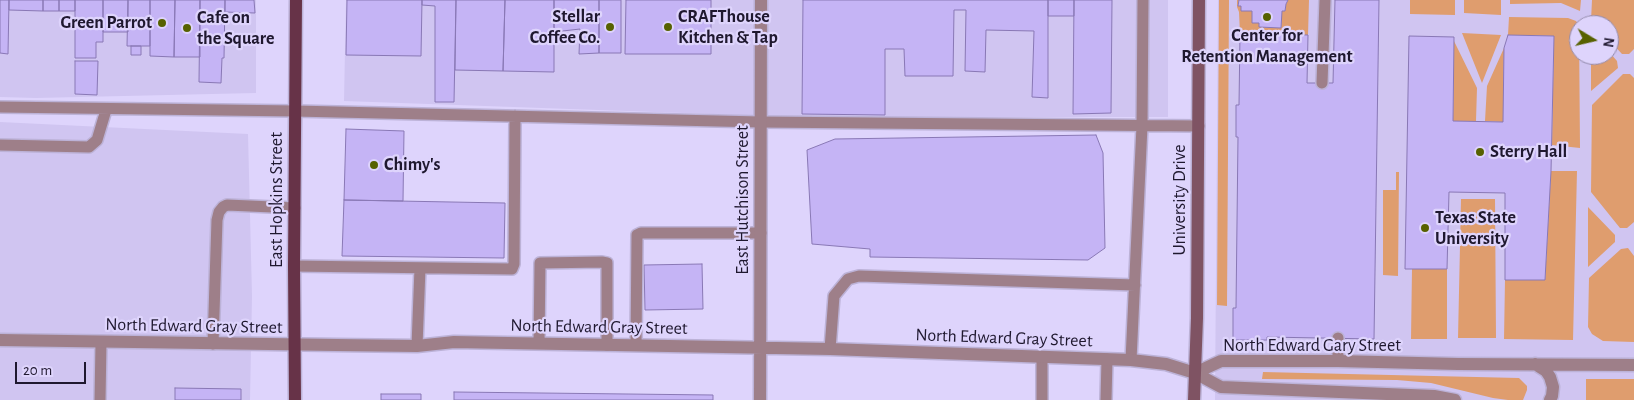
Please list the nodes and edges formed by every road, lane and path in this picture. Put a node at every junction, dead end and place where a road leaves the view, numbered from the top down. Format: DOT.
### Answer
graph roads {
  1 [pos="296,0"];
  2 [pos="761,0"];
  3 [pos="1143,0"];
  4 [pos="1199,0"];
  5 [pos="1325,0"];
  6 [pos="1322,83"];
  7 [pos="0,107"];
  8 [pos="106,110"];
  9 [pos="295,110"];
  10 [pos="515,116"];
  11 [pos="760,122"];
  12 [pos="1142,126"];
  13 [pos="1198,126"];
  14 [pos="0,146"];
  15 [pos="294,208"];
  16 [pos="761,233"];
  17 [pos="294,266"];
  18 [pos="420,268"];
  19 [pos="1135,285"];
  20 [pos="1338,338"];
  21 [pos="0,340"];
  22 [pos="100,343"];
  23 [pos="539,343"];
  24 [pos="213,344"];
  25 [pos="295,345"];
  26 [pos="607,345"];
  27 [pos="636,345"];
  28 [pos="417,346"];
  29 [pos="760,348"];
  30 [pos="830,350"];
  31 [pos="1042,358"];
  32 [pos="1107,360"];
  33 [pos="1131,360"];
  34 [pos="1338,361"];
  35 [pos="1535,364"];
  36 [pos="1634,365"];
  37 [pos="1195,373"];
  38 [pos="100,400"];
  39 [pos="295,400"];
  40 [pos="760,400"];
  41 [pos="1042,400"];
  42 [pos="1106,400"];
  43 [pos="1194,400"];
  44 [pos="1455,400"];
  45 [pos="1550,400"];
  1 -- 9 [label="main road, East Hopkins Street"];
  2 -- 11 [label="street, East Hutchison Street"];
  3 -- 12 [label="lane"];
  4 -- 13 [label="main road, University Drive"];
  5 -- 6 [label="lane"];
  7 -- 8 [label="lane"];
  8 -- 9 [label="lane"];
  8 -- 14 [label="lane"];
  9 -- 10 [label="lane"];
  9 -- 15 [label="main road, East Hopkins Street"];
  10 -- 11 [label="lane"];
  10 -- 18 [label="lane"];
  11 -- 12 [label="lane"];
  11 -- 16 [label="street, East Hutchison Street"];
  12 -- 13 [label="lane"];
  12 -- 19 [label="lane"];
  13 -- 37 [label="main road, University Drive"];
  15 -- 17 [label="main road, East Hopkins Street"];
  15 -- 24 [label="lane"];
  16 -- 27 [label="lane"];
  16 -- 29 [label="street, East Hutchison Street"];
  17 -- 18 [label="lane"];
  17 -- 25 [label="main road, East Hopkins Street"];
  18 -- 28 [label="lane"];
  19 -- 30 [label="lane"];
  19 -- 33 [label="lane"];
  20 -- 34 [label="lane"];
  21 -- 22 [label="street, North Edward Gray Street"];
  22 -- 24 [label="street, North Edward Gray Street"];
  22 -- 38 [label="lane"];
  23 -- 26 [label="street, North Edward Gray Street"];
  23 -- 26 [label="lane"];
  23 -- 28 [label="street, North Edward Gray Street"];
  24 -- 25 [label="street, North Edward Gray Street"];
  25 -- 28 [label="street, North Edward Gray Street"];
  25 -- 39 [label="main road, East Hopkins Street"];
  26 -- 27 [label="street, North Edward Gray Street"];
  27 -- 29 [label="street, North Edward Gray Street"];
  29 -- 30 [label="street, North Edward Gray Street"];
  29 -- 40 [label="street, East Hutchison Street"];
  30 -- 31 [label="street, North Edward Gray Street"];
  31 -- 32 [label="street, North Edward Gray Street"];
  31 -- 41 [label="lane"];
  32 -- 33 [label="street, North Edward Gray Street"];
  32 -- 42 [label="lane"];
  33 -- 37 [label="street, North Edward Gray Street"];
  34 -- 35 [label="street, North Edward Gary Street"];
  34 -- 37 [label="street, North Edward Gary Street"];
  35 -- 36 [label="street, North Edward Gary Street"];
  35 -- 45 [label="street"];
  37 -- 43 [label="main road, University Drive"];
  37 -- 44 [label="street"];
}
